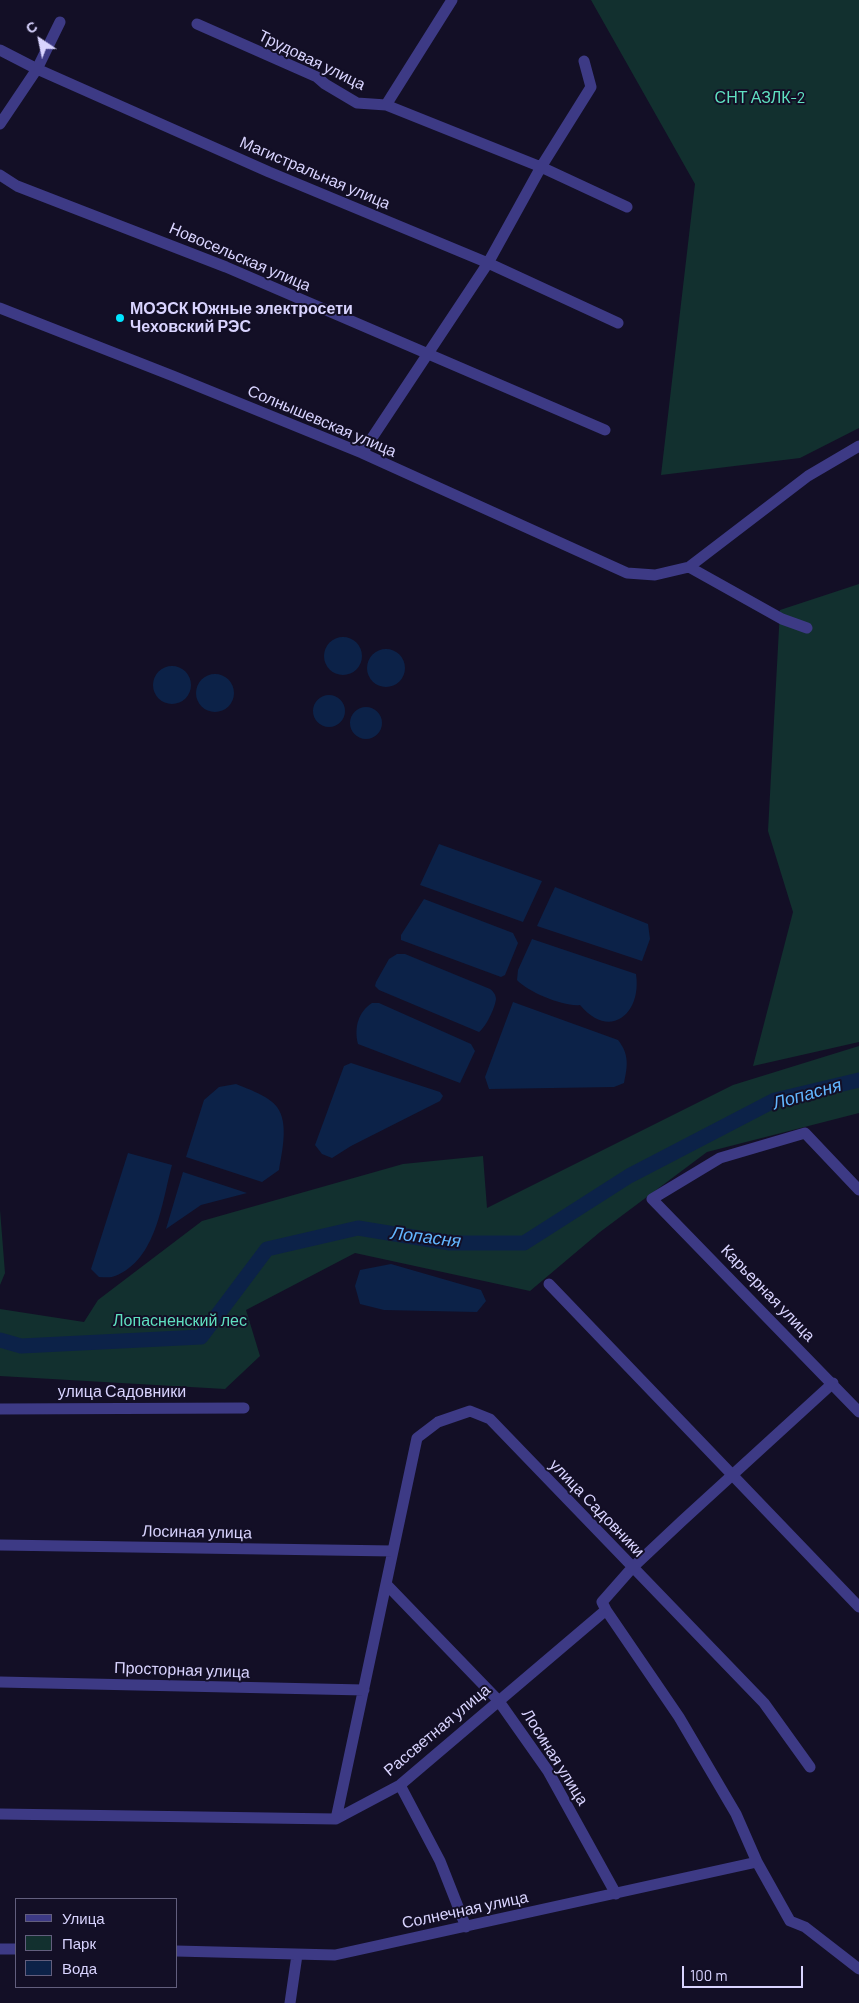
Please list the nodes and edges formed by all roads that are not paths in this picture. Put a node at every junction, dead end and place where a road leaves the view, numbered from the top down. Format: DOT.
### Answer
graph roads {
  1 [pos="452,0"];
  2 [pos="60,22"];
  3 [pos="197,24"];
  4 [pos="0,50"];
  5 [pos="584,61"];
  6 [pos="36,69"];
  7 [pos="386,106"];
  8 [pos="0,124"];
  9 [pos="541,167"];
  10 [pos="0,175"];
  11 [pos="627,207"];
  12 [pos="488,263"];
  13 [pos="0,308"];
  14 [pos="618,323"];
  15 [pos="426,354"];
  16 [pos="605,430"];
  17 [pos="859,446"];
  18 [pos="362,454"];
  19 [pos="689,567"];
  20 [pos="807,628"];
  21 [pos="859,1190"];
  22 [pos="549,1284"];
  23 [pos="834,1383"];
  24 [pos="244,1408"];
  25 [pos="0,1409"];
  26 [pos="859,1412"];
  27 [pos="734,1475"];
  28 [pos="0,1545"];
  29 [pos="393,1551"];
  30 [pos="632,1568"];
  31 [pos="387,1585"];
  32 [pos="859,1607"];
  33 [pos="606,1610"];
  34 [pos="0,1682"];
  35 [pos="364,1690"];
  36 [pos="498,1700"];
  37 [pos="810,1767"];
  38 [pos="400,1785"];
  39 [pos="0,1814"];
  40 [pos="336,1819"];
  41 [pos="757,1862"];
  42 [pos="616,1894"];
  43 [pos="466,1927"];
  44 [pos="0,1949"];
  45 [pos="15,1949"];
  46 [pos="178,1951"];
  47 [pos="297,1955"];
  48 [pos="859,1969"];
  49 [pos="290,2003"];
  1 -- 7 [label="street"];
  2 -- 6 [label="street"];
  3 -- 7 [label="street, Трудовая улица"];
  4 -- 6 [label="street, Магистральная улица"];
  5 -- 9 [label="street"];
  6 -- 8 [label="street"];
  6 -- 12 [label="street, Магистральная улица"];
  7 -- 9 [label="street, Трудовая улица"];
  9 -- 11 [label="street, Трудовая улица"];
  9 -- 12 [label="street"];
  10 -- 15 [label="street, Новосельская улица"];
  12 -- 14 [label="street, Магистральная улица"];
  12 -- 15 [label="street"];
  13 -- 18 [label="street, Солнышевская улица"];
  15 -- 16 [label="street, Новосельская улица"];
  15 -- 18 [label="street"];
  17 -- 19 [label="street"];
  18 -- 19 [label="street, Солнышевская улица"];
  19 -- 20 [label="street"];
  21 -- 23 [label="street, Карьерная улица"];
  22 -- 27 [label="street"];
  23 -- 26 [label="street, Карьерная улица"];
  23 -- 27 [label="street"];
  24 -- 25 [label="street, улица Садовники"];
  27 -- 30 [label="street"];
  27 -- 32 [label="street"];
  28 -- 29 [label="street, Лосиная улица"];
  29 -- 30 [label="street, улица Садовники"];
  29 -- 31 [label="street, улица Садовники"];
  30 -- 33 [label="street"];
  30 -- 37 [label="street, улица Садовники"];
  31 -- 35 [label="street, улица Садовники"];
  31 -- 36 [label="street, Лосиная улица"];
  33 -- 36 [label="street, Рассветная улица"];
  33 -- 41 [label="street"];
  34 -- 35 [label="street, Просторная улица"];
  35 -- 40 [label="street, улица Садовники"];
  36 -- 38 [label="street, Рассветная улица"];
  36 -- 42 [label="street, Лосиная улица"];
  38 -- 40 [label="street, Рассветная улица"];
  38 -- 43 [label="street"];
  39 -- 40 [label="street, Рассветная улица"];
  41 -- 42 [label="street, Солнечная улица"];
  41 -- 48 [label="street"];
  42 -- 43 [label="street, Солнечная улица"];
  43 -- 47 [label="street, Солнечная улица"];
  44 -- 45 [label="street"];
  46 -- 47 [label="street, Солнечная улица"];
  47 -- 49 [label="street"];
}
